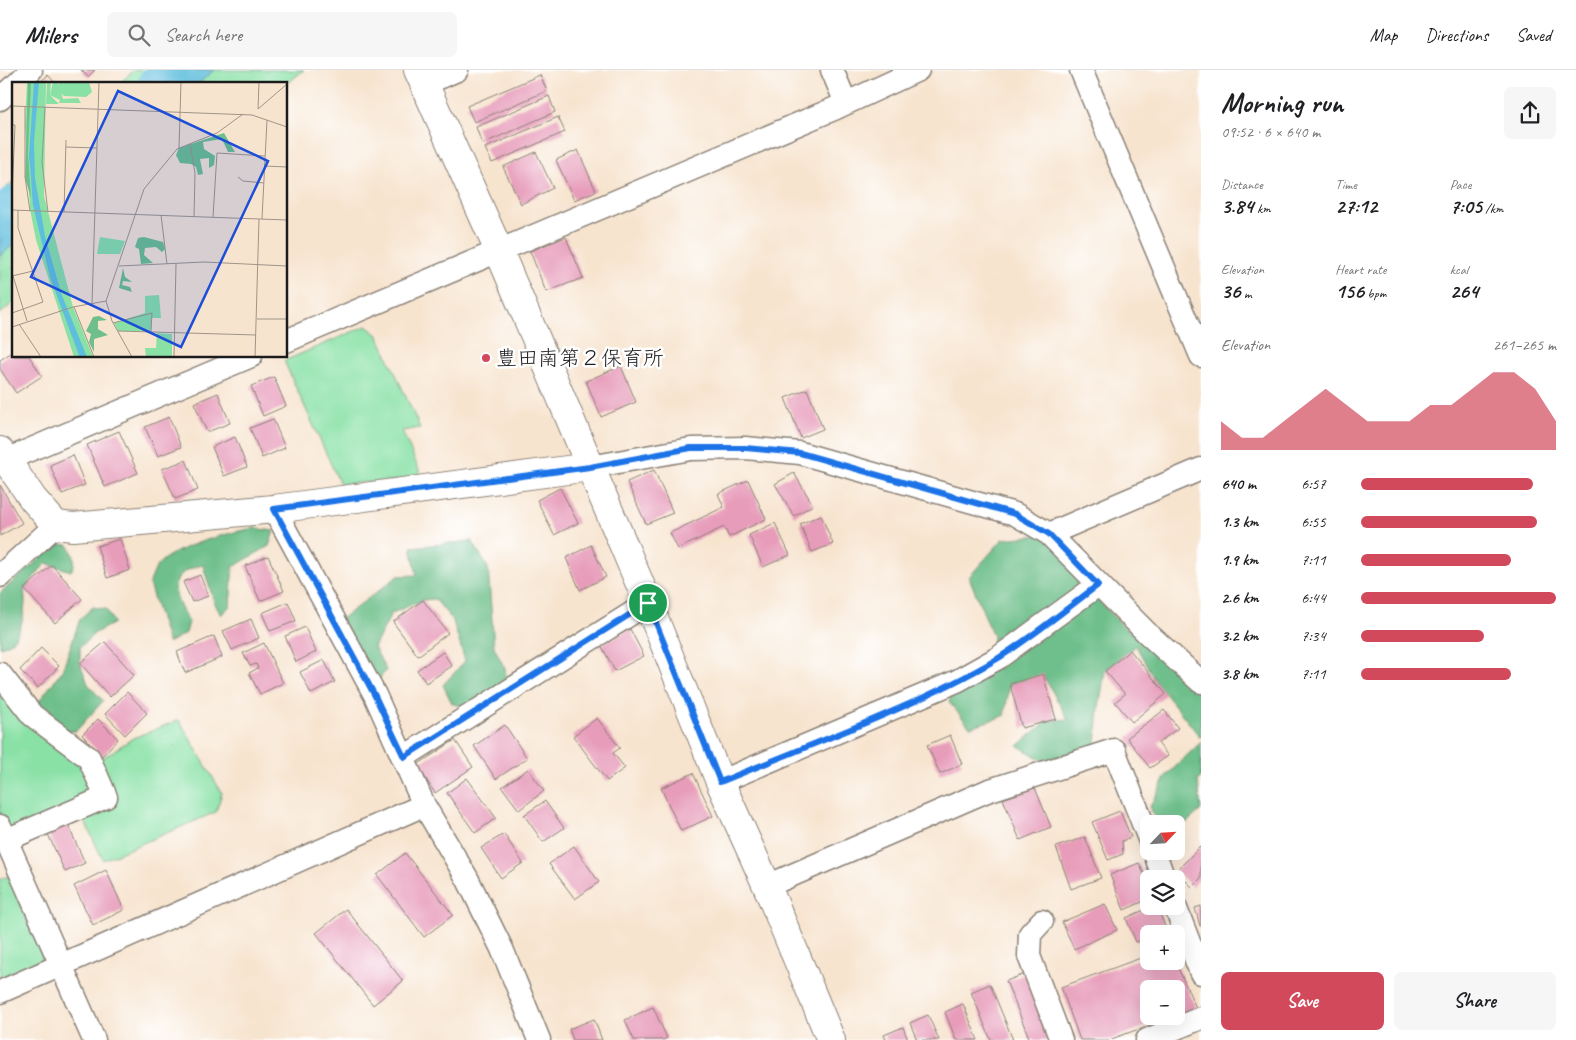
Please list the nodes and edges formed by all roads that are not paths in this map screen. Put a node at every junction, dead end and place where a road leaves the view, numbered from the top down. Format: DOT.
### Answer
graph roads {
  1 [pos="31,70"];
  2 [pos="457,70"];
  3 [pos="832,70"];
  4 [pos="918,70"];
  5 [pos="1080,70"];
  6 [pos="422,77"];
  7 [pos="19,82"];
  8 [pos="12,88"];
  9 [pos="0,99"];
  10 [pos="846,103"];
  11 [pos="499,251"];
  12 [pos="288,340"];
  13 [pos="1201,356"];
  14 [pos="246,358"];
  15 [pos="3,456"];
  16 [pos="590,467"];
  17 [pos="1201,469"];
  18 [pos="274,509"];
  19 [pos="56,525"];
  20 [pos="1049,534"];
  21 [pos="0,576"];
  22 [pos="1098,585"];
  23 [pos="648,603"];
  24 [pos="0,674"];
  25 [pos="1201,682"];
  26 [pos="404,757"];
  27 [pos="720,782"];
  28 [pos="424,806"];
  29 [pos="1140,816"];
  30 [pos="3,833"];
  31 [pos="767,886"];
  32 [pos="1178,915"];
  33 [pos="1042,921"];
  34 [pos="62,966"];
  35 [pos="1201,973"];
  36 [pos="0,992"];
  37 [pos="1201,1018"];
  38 [pos="1158,1038"];
  39 [pos="94,1040"];
  40 [pos="539,1040"];
  41 [pos="831,1040"];
  42 [pos="1060,1040"];
  1 -- 7 [label="street"];
  2 -- 6 [label="street"];
  3 -- 10 [label="street"];
  4 -- 10 [label="street"];
  5 -- 13 [label="street"];
  6 -- 11 [label="street"];
  8 -- 9 [label="street"];
  10 -- 11 [label="street"];
  11 -- 12 [label="street"];
  11 -- 16 [label="street"];
  14 -- 15 [label="street"];
  15 -- 19 [label="street"];
  16 -- 18 [label="street"];
  16 -- 20 [label="street"];
  16 -- 23 [label="street"];
  17 -- 20 [label="street"];
  18 -- 19 [label="street"];
  18 -- 26 [label="street"];
  19 -- 21 [label="street"];
  20 -- 22 [label="street"];
  22 -- 25 [label="street"];
  22 -- 27 [label="street"];
  23 -- 26 [label="street"];
  23 -- 27 [label="street"];
  24 -- 30 [label="street"];
  26 -- 28 [label="street"];
  27 -- 31 [label="street"];
  28 -- 34 [label="street"];
  28 -- 40 [label="street"];
  29 -- 31 [label="street"];
  30 -- 34 [label="street"];
  31 -- 41 [label="street"];
  32 -- 35 [label="street"];
  33 -- 42 [label="street"];
  34 -- 36 [label="street"];
  34 -- 39 [label="street"];
  37 -- 38 [label="street"];
}
